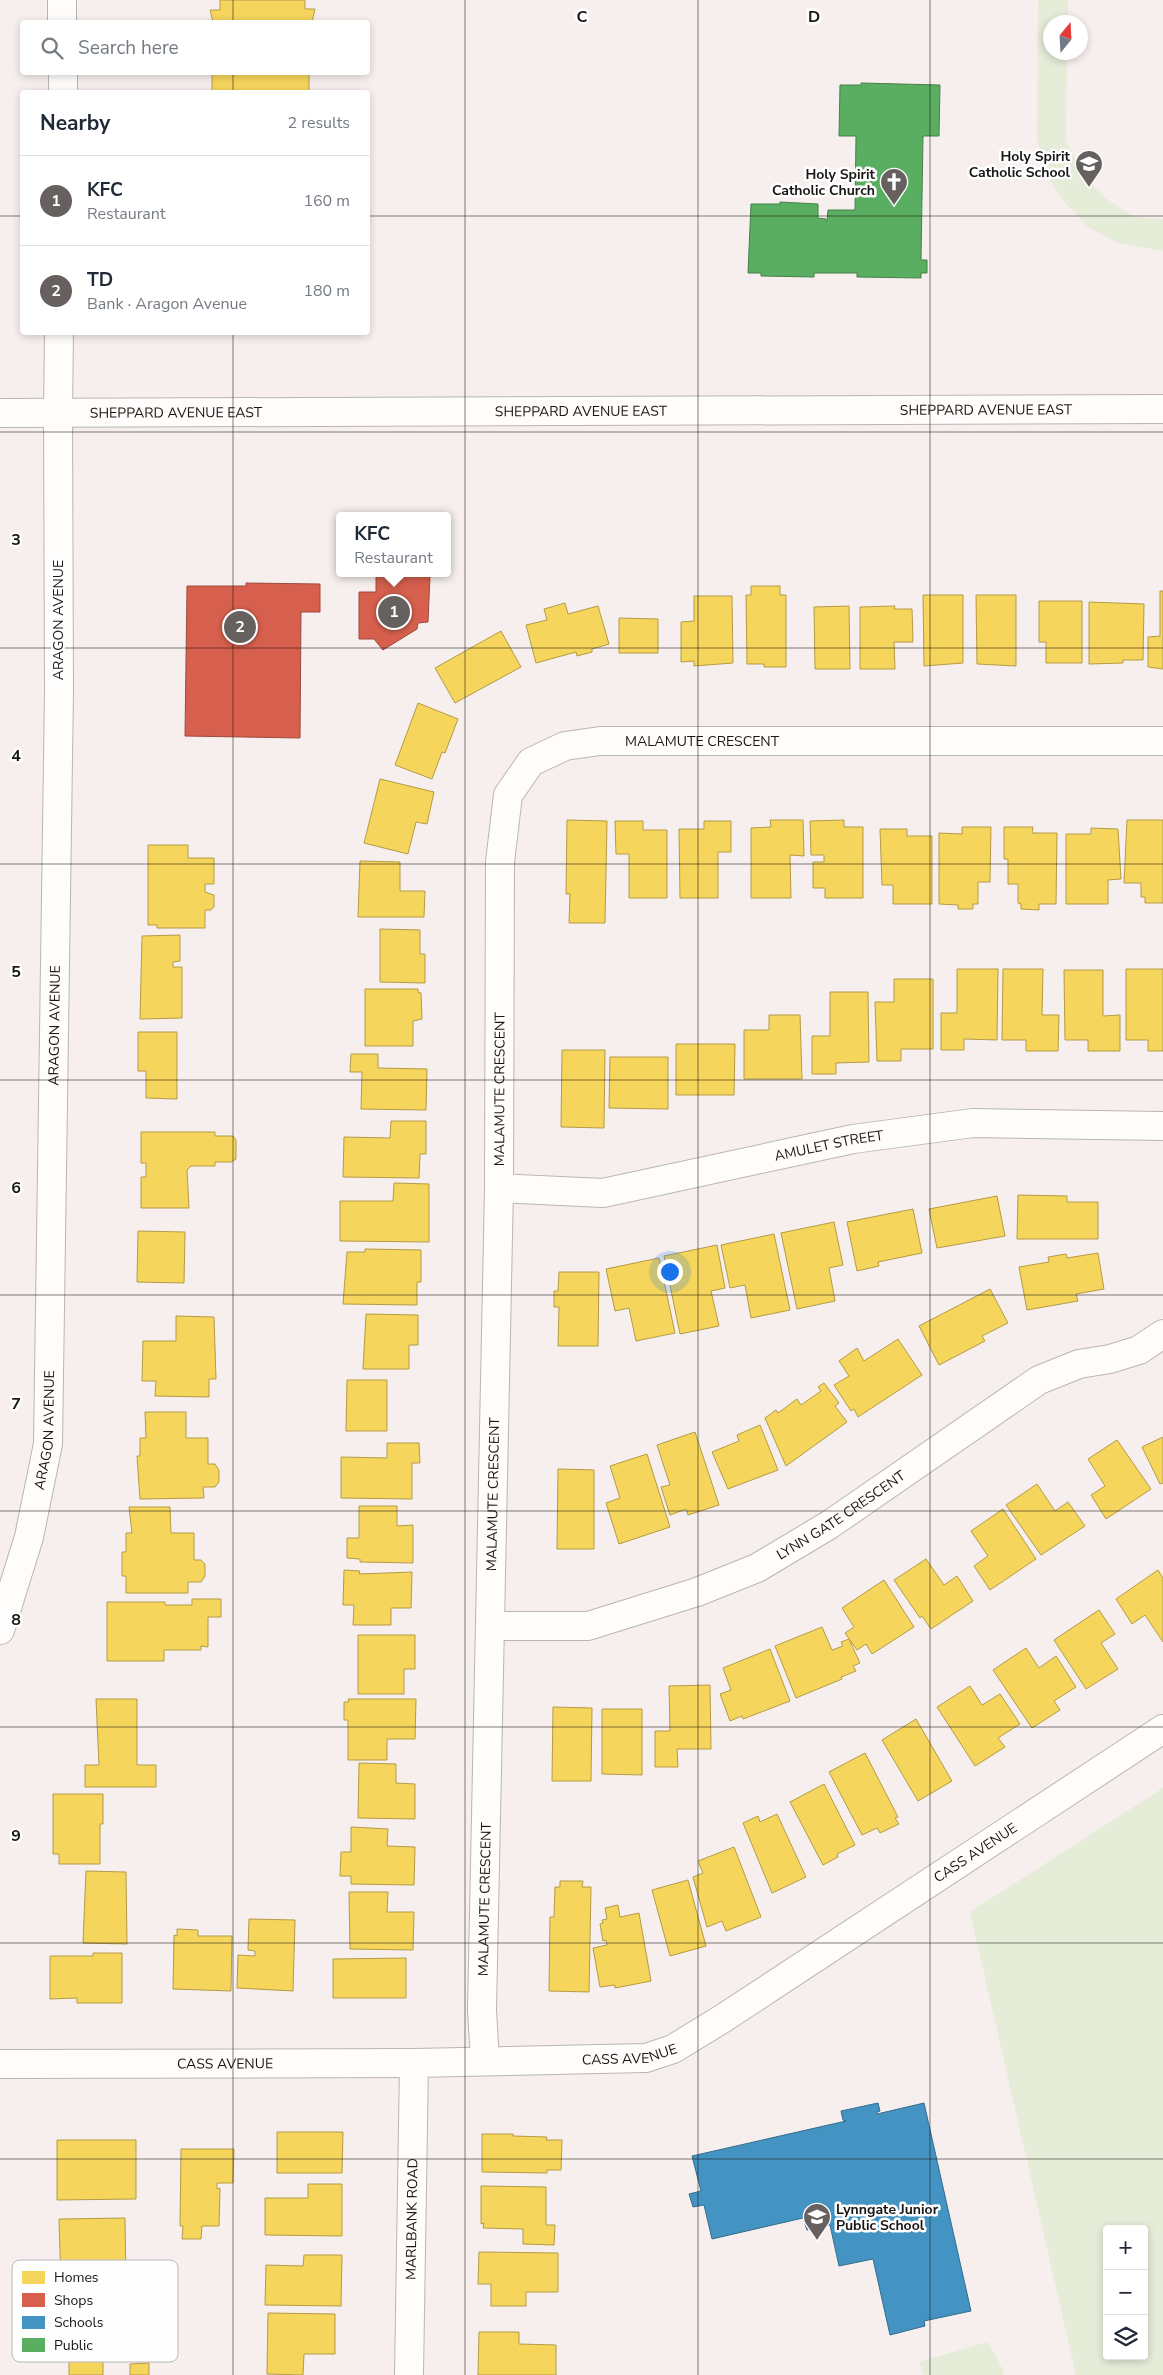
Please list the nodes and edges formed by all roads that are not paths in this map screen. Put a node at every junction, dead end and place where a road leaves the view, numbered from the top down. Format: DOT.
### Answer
graph roads {
  1 [pos="62,0"];
  2 [pos="62,20"];
  3 [pos="63,75"];
  4 [pos="63,90"];
  5 [pos="59,335"];
  6 [pos="1163,409"];
  7 [pos="0,413"];
  8 [pos="58,413"];
  9 [pos="1163,741"];
  10 [pos="1163,1126"];
  11 [pos="498,1188"];
  12 [pos="1163,1334"];
  13 [pos="491,1626"];
  14 [pos="0,1630"];
  15 [pos="1163,1729"];
  16 [pos="485,2060"];
  17 [pos="414,2063"];
  18 [pos="0,2064"];
  19 [pos="409,2375"];
  1 -- 2 [label="street"];
  3 -- 4 [label="street"];
  5 -- 8 [label="street, ARAGON AVENUE"];
  6 -- 8 [label="street, SHEPPARD AVENUE EAST"];
  7 -- 8 [label="street, SHEPPARD AVENUE EAST"];
  8 -- 14 [label="street, ARAGON AVENUE"];
  9 -- 11 [label="street, MALAMUTE CRESCENT"];
  10 -- 11 [label="street, AMULET STREET"];
  11 -- 13 [label="street, MALAMUTE CRESCENT"];
  12 -- 13 [label="street, LYNN GATE CRESCENT"];
  13 -- 16 [label="street, MALAMUTE CRESCENT"];
  15 -- 16 [label="street, CASS AVENUE"];
  16 -- 17 [label="street, CASS AVENUE"];
  17 -- 18 [label="street, CASS AVENUE"];
  17 -- 19 [label="street, MARLBANK ROAD"];
}
